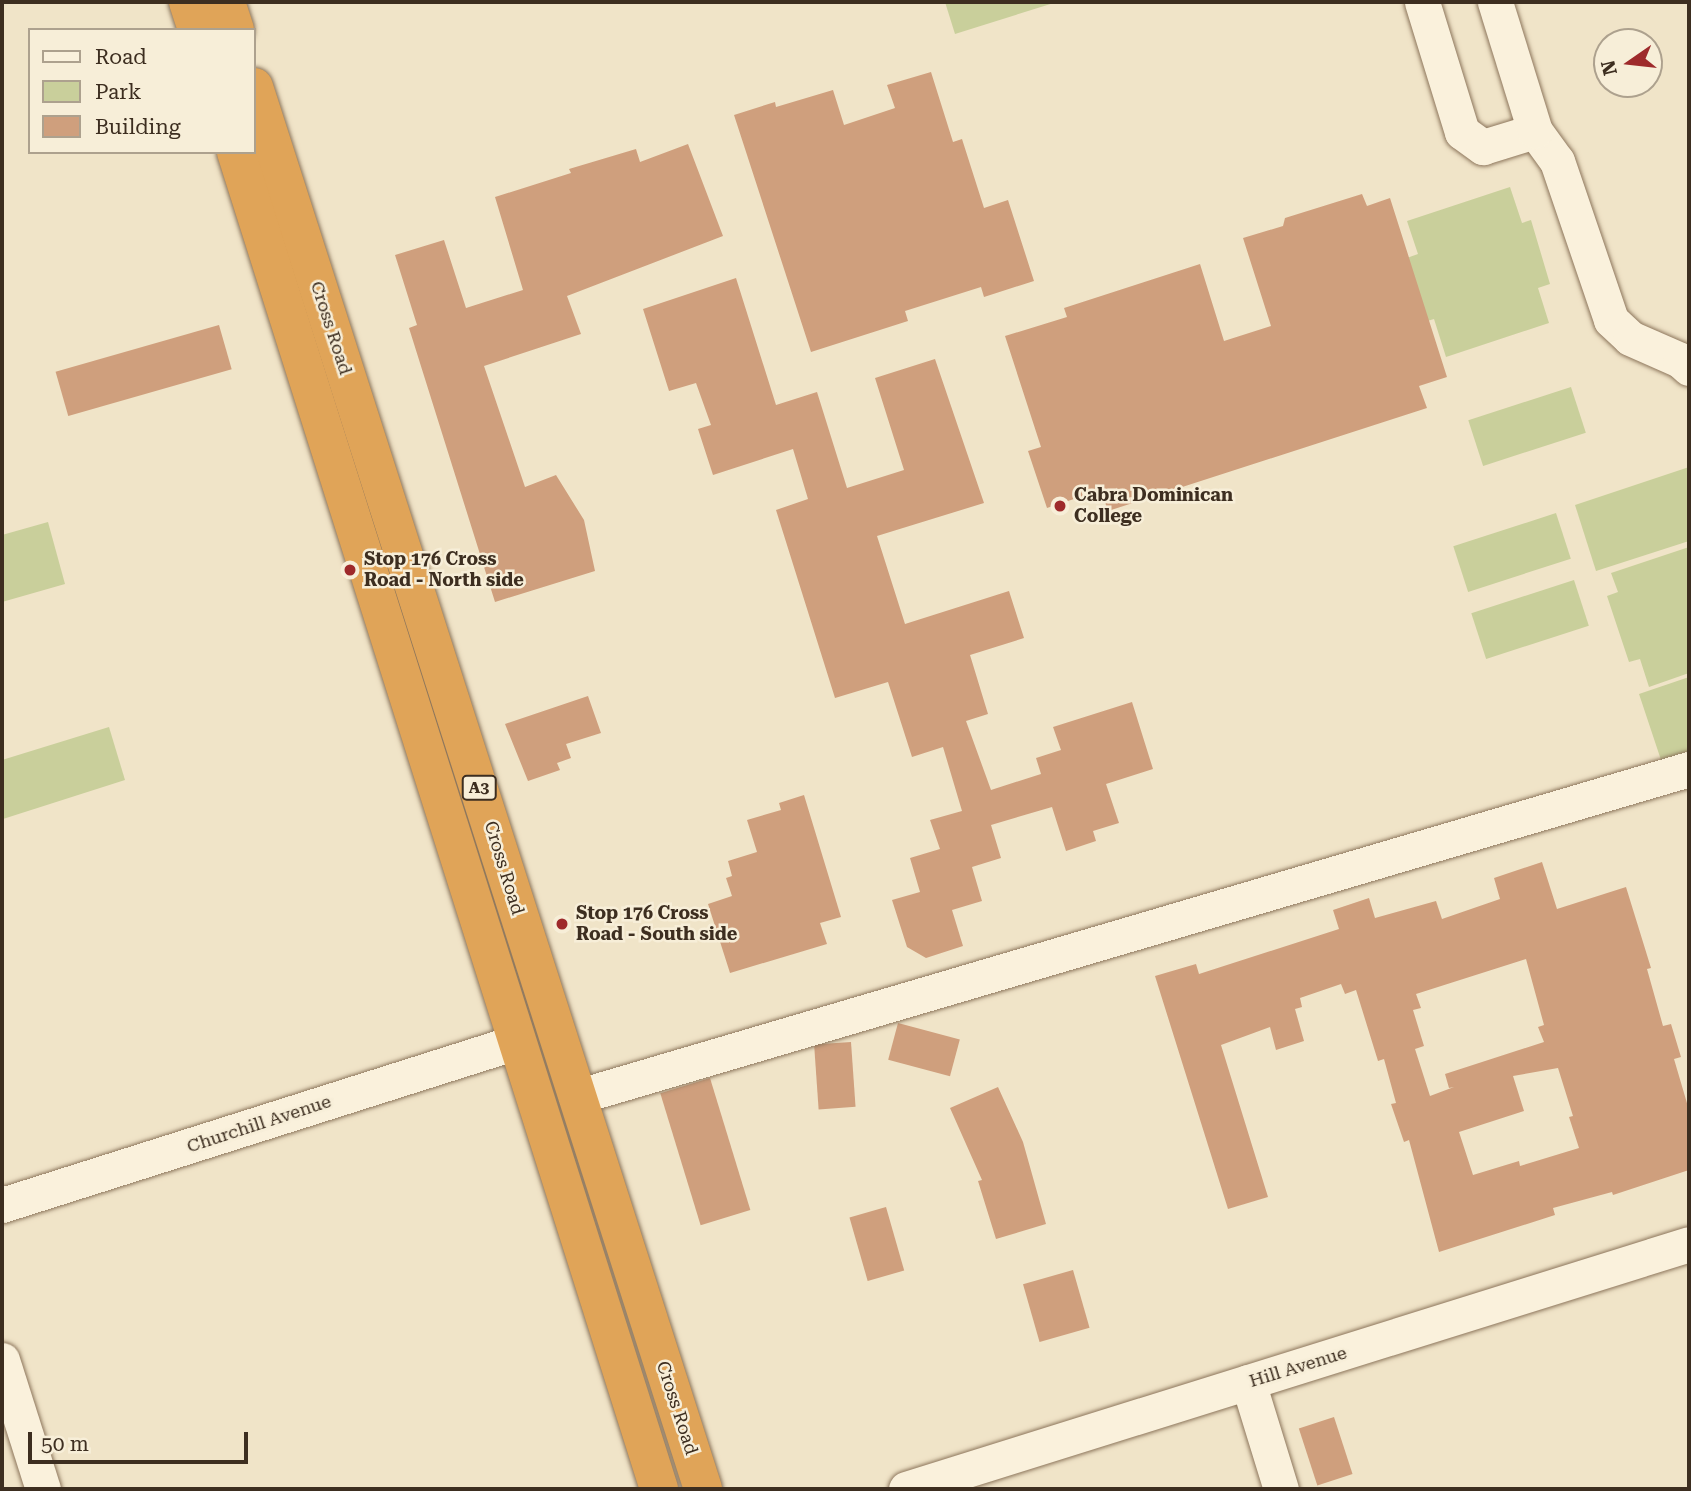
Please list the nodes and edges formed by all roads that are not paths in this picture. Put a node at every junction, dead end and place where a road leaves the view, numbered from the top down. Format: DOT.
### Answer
graph roads {
  1 [pos="188,2"];
  2 [pos="226,2"];
  3 [pos="1422,2"];
  4 [pos="1495,2"];
  5 [pos="196,28"];
  6 [pos="235,28"];
  7 [pos="256,93"];
  8 [pos="1535,131"];
  9 [pos="237,154"];
  10 [pos="1689,368"];
  11 [pos="1689,769"];
  12 [pos="555,1031"];
  13 [pos="516,1042"];
  14 [pos="576,1097"];
  15 [pos="2,1205"];
  16 [pos="1689,1244"];
  17 [pos="2,1360"];
  18 [pos="1248,1382"];
  19 [pos="43,1489"];
  20 [pos="659,1489"];
  21 [pos="703,1489"];
  22 [pos="906,1489"];
  23 [pos="1281,1489"];
  1 -- 5 [label="highway"];
  2 -- 6 [label="highway"];
  3 -- 8 [label="street"];
  4 -- 8 [label="street"];
  7 -- 12 [label="highway, Cross Road / A3"];
  8 -- 10 [label="street"];
  9 -- 13 [label="highway, Cross Road / A3"];
  11 -- 14 [label="street"];
  12 -- 13 [label="highway"];
  12 -- 14 [label="highway, Cross Road / A3"];
  13 -- 15 [label="street, Churchill Avenue"];
  13 -- 20 [label="highway, Cross Road / A3"];
  14 -- 21 [label="highway, Cross Road / A3"];
  16 -- 18 [label="street, Hill Avenue"];
  17 -- 19 [label="street"];
  18 -- 22 [label="street, Hill Avenue"];
  18 -- 23 [label="street"];
}
